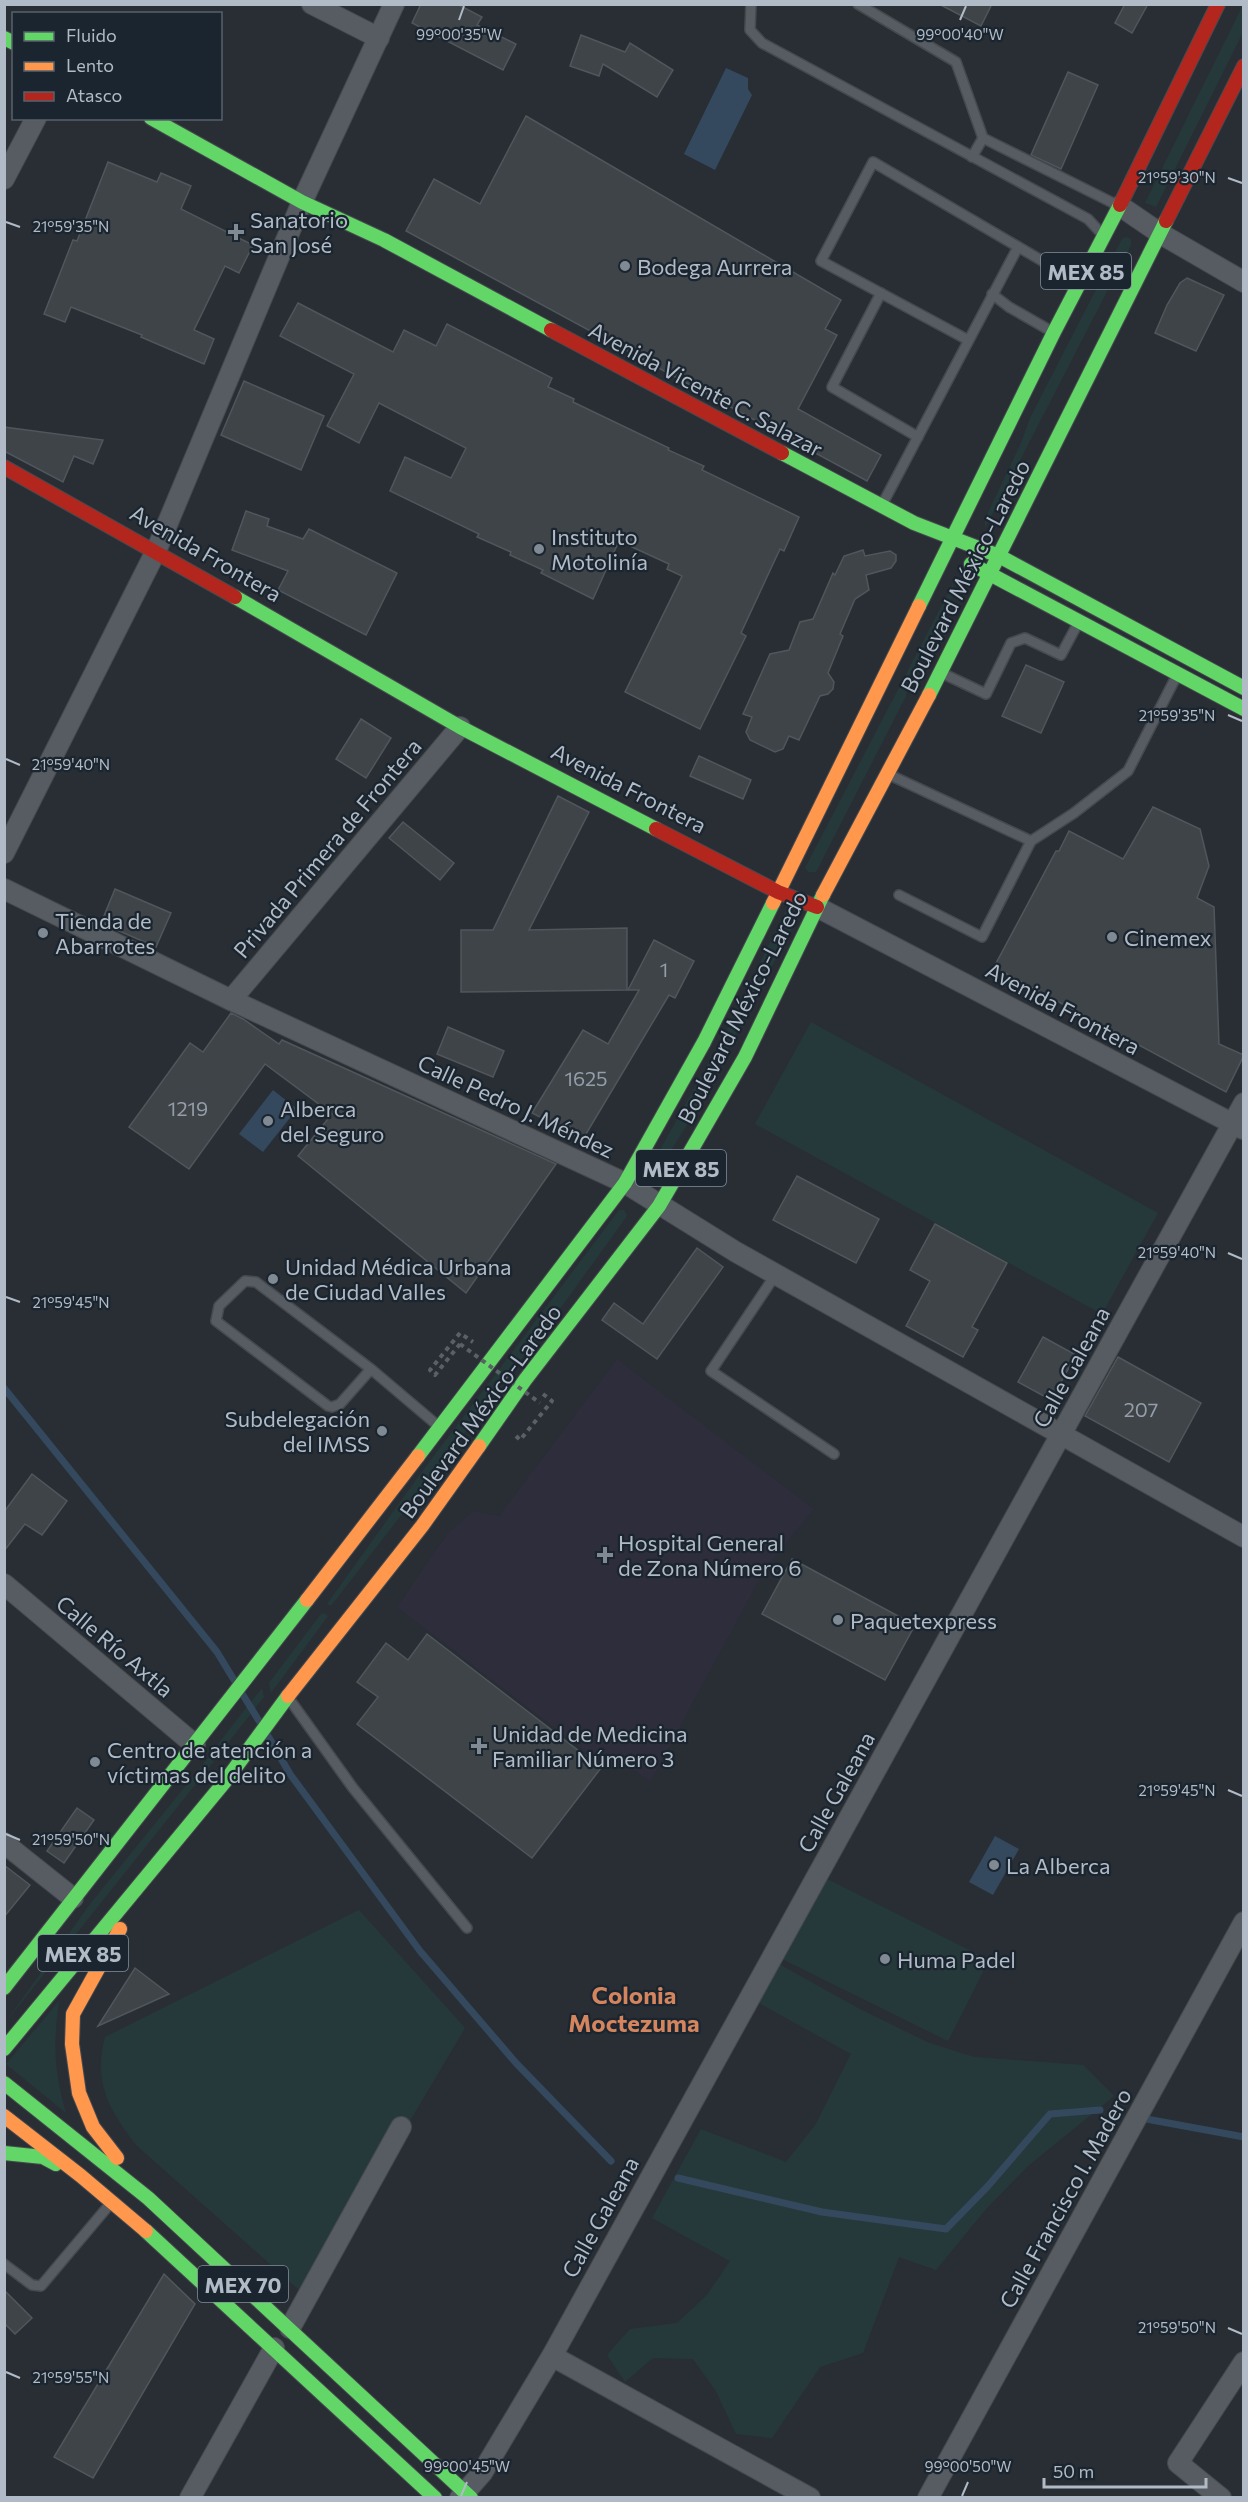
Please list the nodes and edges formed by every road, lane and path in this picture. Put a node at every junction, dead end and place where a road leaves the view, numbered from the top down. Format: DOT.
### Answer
graph roads {
  1 [pos="312,4"];
  2 [pos="394,4"];
  3 [pos="751,4"];
  4 [pos="858,4"];
  5 [pos="1218,4"];
  6 [pos="379,38"];
  7 [pos="1244,66"];
  8 [pos="35,120"];
  9 [pos="155,120"];
  10 [pos="983,138"];
  11 [pos="972,158"];
  12 [pos="4,179"];
  13 [pos="302,202"];
  14 [pos="1120,206"];
  15 [pos="1161,234"];
  16 [pos="1105,236"];
  17 [pos="1018,247"];
  18 [pos="1244,282"];
  19 [pos="1079,283"];
  20 [pos="881,293"];
  21 [pos="992,294"];
  22 [pos="1054,332"];
  23 [pos="968,340"];
  24 [pos="918,437"];
  25 [pos="4,467"];
  26 [pos="882,507"];
  27 [pos="953,537"];
  28 [pos="156,551"];
  29 [pos="946,552"];
  30 [pos="999,556"];
  31 [pos="989,572"];
  32 [pos="1080,620"];
  33 [pos="1187,656"];
  34 [pos="941,672"];
  35 [pos="1178,673"];
  36 [pos="1244,688"];
  37 [pos="1244,710"];
  38 [pos="460,727"];
  39 [pos="886,773"];
  40 [pos="1031,841"];
  41 [pos="4,854"];
  42 [pos="4,889"];
  43 [pos="778,892"];
  44 [pos="899,895"];
  45 [pos="817,907"];
  46 [pos="231,1000"];
  47 [pos="1244,1103"];
  48 [pos="1238,1126"];
  49 [pos="625,1183"];
  50 [pos="659,1206"];
  51 [pos="776,1274"];
  52 [pos="492,1356"];
  53 [pos="371,1369"];
  54 [pos="540,1403"];
  55 [pos="439,1426"];
  56 [pos="1062,1433"];
  57 [pos="834,1454"];
  58 [pos="1244,1537"];
  59 [pos="4,1584"];
  60 [pos="284,1702"];
  61 [pos="199,1739"];
  62 [pos="4,1843"];
  63 [pos="161,1858"];
  64 [pos="73,1898"];
  65 [pos="1244,1922"];
  66 [pos="467,1928"];
  67 [pos="4,1988"];
  68 [pos="4,2049"];
  69 [pos="4,2083"];
  70 [pos="4,2116"];
  71 [pos="401,2127"];
  72 [pos="4,2153"];
  73 [pos="81,2176"];
  74 [pos="148,2198"];
  75 [pos="112,2203"];
  76 [pos="4,2264"];
  77 [pos="290,2328"];
  78 [pos="274,2348"];
  79 [pos="552,2355"];
  80 [pos="1244,2362"];
  81 [pos="466,2496"];
  82 [pos="190,2498"];
  83 [pos="435,2498"];
  84 [pos="810,2498"];
  85 [pos="928,2498"];
  86 [pos="1221,2498"];
  1 -- 6 [label="street"];
  2 -- 6 [label="street"];
  3 -- 11 [label="lane"];
  4 -- 10 [label="lane"];
  5 -- 14 [label="main road, Boulevard México-Laredo / MEX 85"];
  6 -- 13 [label="street"];
  7 -- 15 [label="main road, Boulevard México-Laredo / MEX 85"];
  8 -- 12 [label="street"];
  9 -- 13 [label="main road, Avenida Vicente C. Salazar"];
  10 -- 11 [label="lane"];
  10 -- 14 [label="lane"];
  11 -- 16 [label="lane"];
  13 -- 26 [label="main road, Avenida Vicente C. Salazar"];
  13 -- 28 [label="street"];
  14 -- 15 [label="street"];
  14 -- 16 [label="main road, Boulevard México-Laredo / MEX 85"];
  15 -- 18 [label="street"];
  15 -- 30 [label="main road, Boulevard México-Laredo / MEX 85"];
  16 -- 19 [label="main road, Boulevard México-Laredo / MEX 85"];
  17 -- 19 [label="lane"];
  17 -- 20 [label="lane"];
  17 -- 21 [label="lane"];
  19 -- 22 [label="main road, Boulevard México-Laredo / MEX 85"];
  20 -- 23 [label="lane"];
  20 -- 24 [label="lane"];
  21 -- 22 [label="lane"];
  21 -- 23 [label="lane"];
  22 -- 27 [label="main road, Boulevard México-Laredo / MEX 85"];
  23 -- 24 [label="lane"];
  24 -- 26 [label="lane"];
  25 -- 28 [label="main road, Avenida Frontera"];
  26 -- 27 [label="main road, Avenida Vicente C. Salazar"];
  27 -- 29 [label="main road, Boulevard México-Laredo"];
  27 -- 30 [label="main road, Avenida Vicente C. Salazar"];
  28 -- 38 [label="main road, Avenida Frontera"];
  28 -- 41 [label="street"];
  29 -- 31 [label="main road"];
  29 -- 43 [label="main road, Boulevard México-Laredo / MEX 85"];
  30 -- 31 [label="main road, Boulevard México-Laredo"];
  30 -- 33 [label="main road, Avenida Vicente C. Salazar"];
  31 -- 32 [label="main road"];
  31 -- 34 [label="main road, Boulevard México-Laredo / MEX 85"];
  32 -- 34 [label="lane"];
  32 -- 35 [label="main road"];
  33 -- 35 [label="lane"];
  33 -- 36 [label="main road, Avenida Vicente C. Salazar"];
  34 -- 39 [label="main road, Boulevard México-Laredo / MEX 85"];
  35 -- 37 [label="main road"];
  35 -- 40 [label="lane"];
  38 -- 43 [label="main road, Avenida Frontera"];
  38 -- 46 [label="street, Privada Primera de Frontera"];
  39 -- 40 [label="lane"];
  39 -- 45 [label="main road, Boulevard México-Laredo / MEX 85"];
  40 -- 44 [label="lane"];
  42 -- 46 [label="street, Calle Pedro J. Méndez"];
  43 -- 45 [label="main road, Avenida Frontera"];
  43 -- 49 [label="main road, Boulevard México-Laredo / MEX 85"];
  45 -- 48 [label="street, Avenida Frontera"];
  45 -- 50 [label="main road, Boulevard México-Laredo / MEX 85"];
  46 -- 49 [label="street, Calle Pedro J. Méndez"];
  47 -- 48 [label="street, Calle Galeana"];
  48 -- 56 [label="street, Calle Galeana"];
  49 -- 50 [label="street, Calle Pedro J. Méndez"];
  49 -- 52 [label="main road, Boulevard México-Laredo / MEX 85"];
  50 -- 51 [label="street, Calle Pedro J. Méndez"];
  50 -- 60 [label="main road, Boulevard México-Laredo / MEX 85"];
  51 -- 56 [label="street, Calle Pedro J. Méndez"];
  51 -- 57 [label="lane"];
  52 -- 54 [label="path, bridge"];
  52 -- 55 [label="main road, Boulevard México-Laredo / MEX 85"];
  53 -- 53 [label="lane"];
  53 -- 55 [label="lane"];
  55 -- 61 [label="main road, Boulevard México-Laredo / MEX 85"];
  56 -- 58 [label="street, Calle Pedro J. Méndez"];
  56 -- 79 [label="street, Calle Galeana"];
  59 -- 61 [label="street, Calle Río Axtla"];
  60 -- 63 [label="main road, Boulevard México-Laredo / MEX 85"];
  60 -- 66 [label="lane"];
  61 -- 64 [label="main road, Boulevard México-Laredo / MEX 85"];
  62 -- 64 [label="street"];
  63 -- 68 [label="main road, Boulevard México-Laredo / MEX 85"];
  63 -- 74 [label="main road"];
  64 -- 67 [label="main road, Boulevard México-Laredo / MEX 85"];
  65 -- 85 [label="street, Calle Francisco I. Madero"];
  69 -- 74 [label="main road, MEX 70"];
  70 -- 73 [label="main road, MEX 70"];
  71 -- 77 [label="street"];
  72 -- 73 [label="main road"];
  73 -- 75 [label="main road, MEX 70"];
  74 -- 77 [label="main road, MEX 70"];
  75 -- 76 [label="lane"];
  75 -- 78 [label="main road, MEX 70"];
  77 -- 81 [label="main road, MEX 70"];
  78 -- 82 [label="street"];
  78 -- 83 [label="main road, MEX 70"];
  79 -- 81 [label="street, Calle Galeana"];
  79 -- 84 [label="street"];
  80 -- 86 [label="street"];
}
